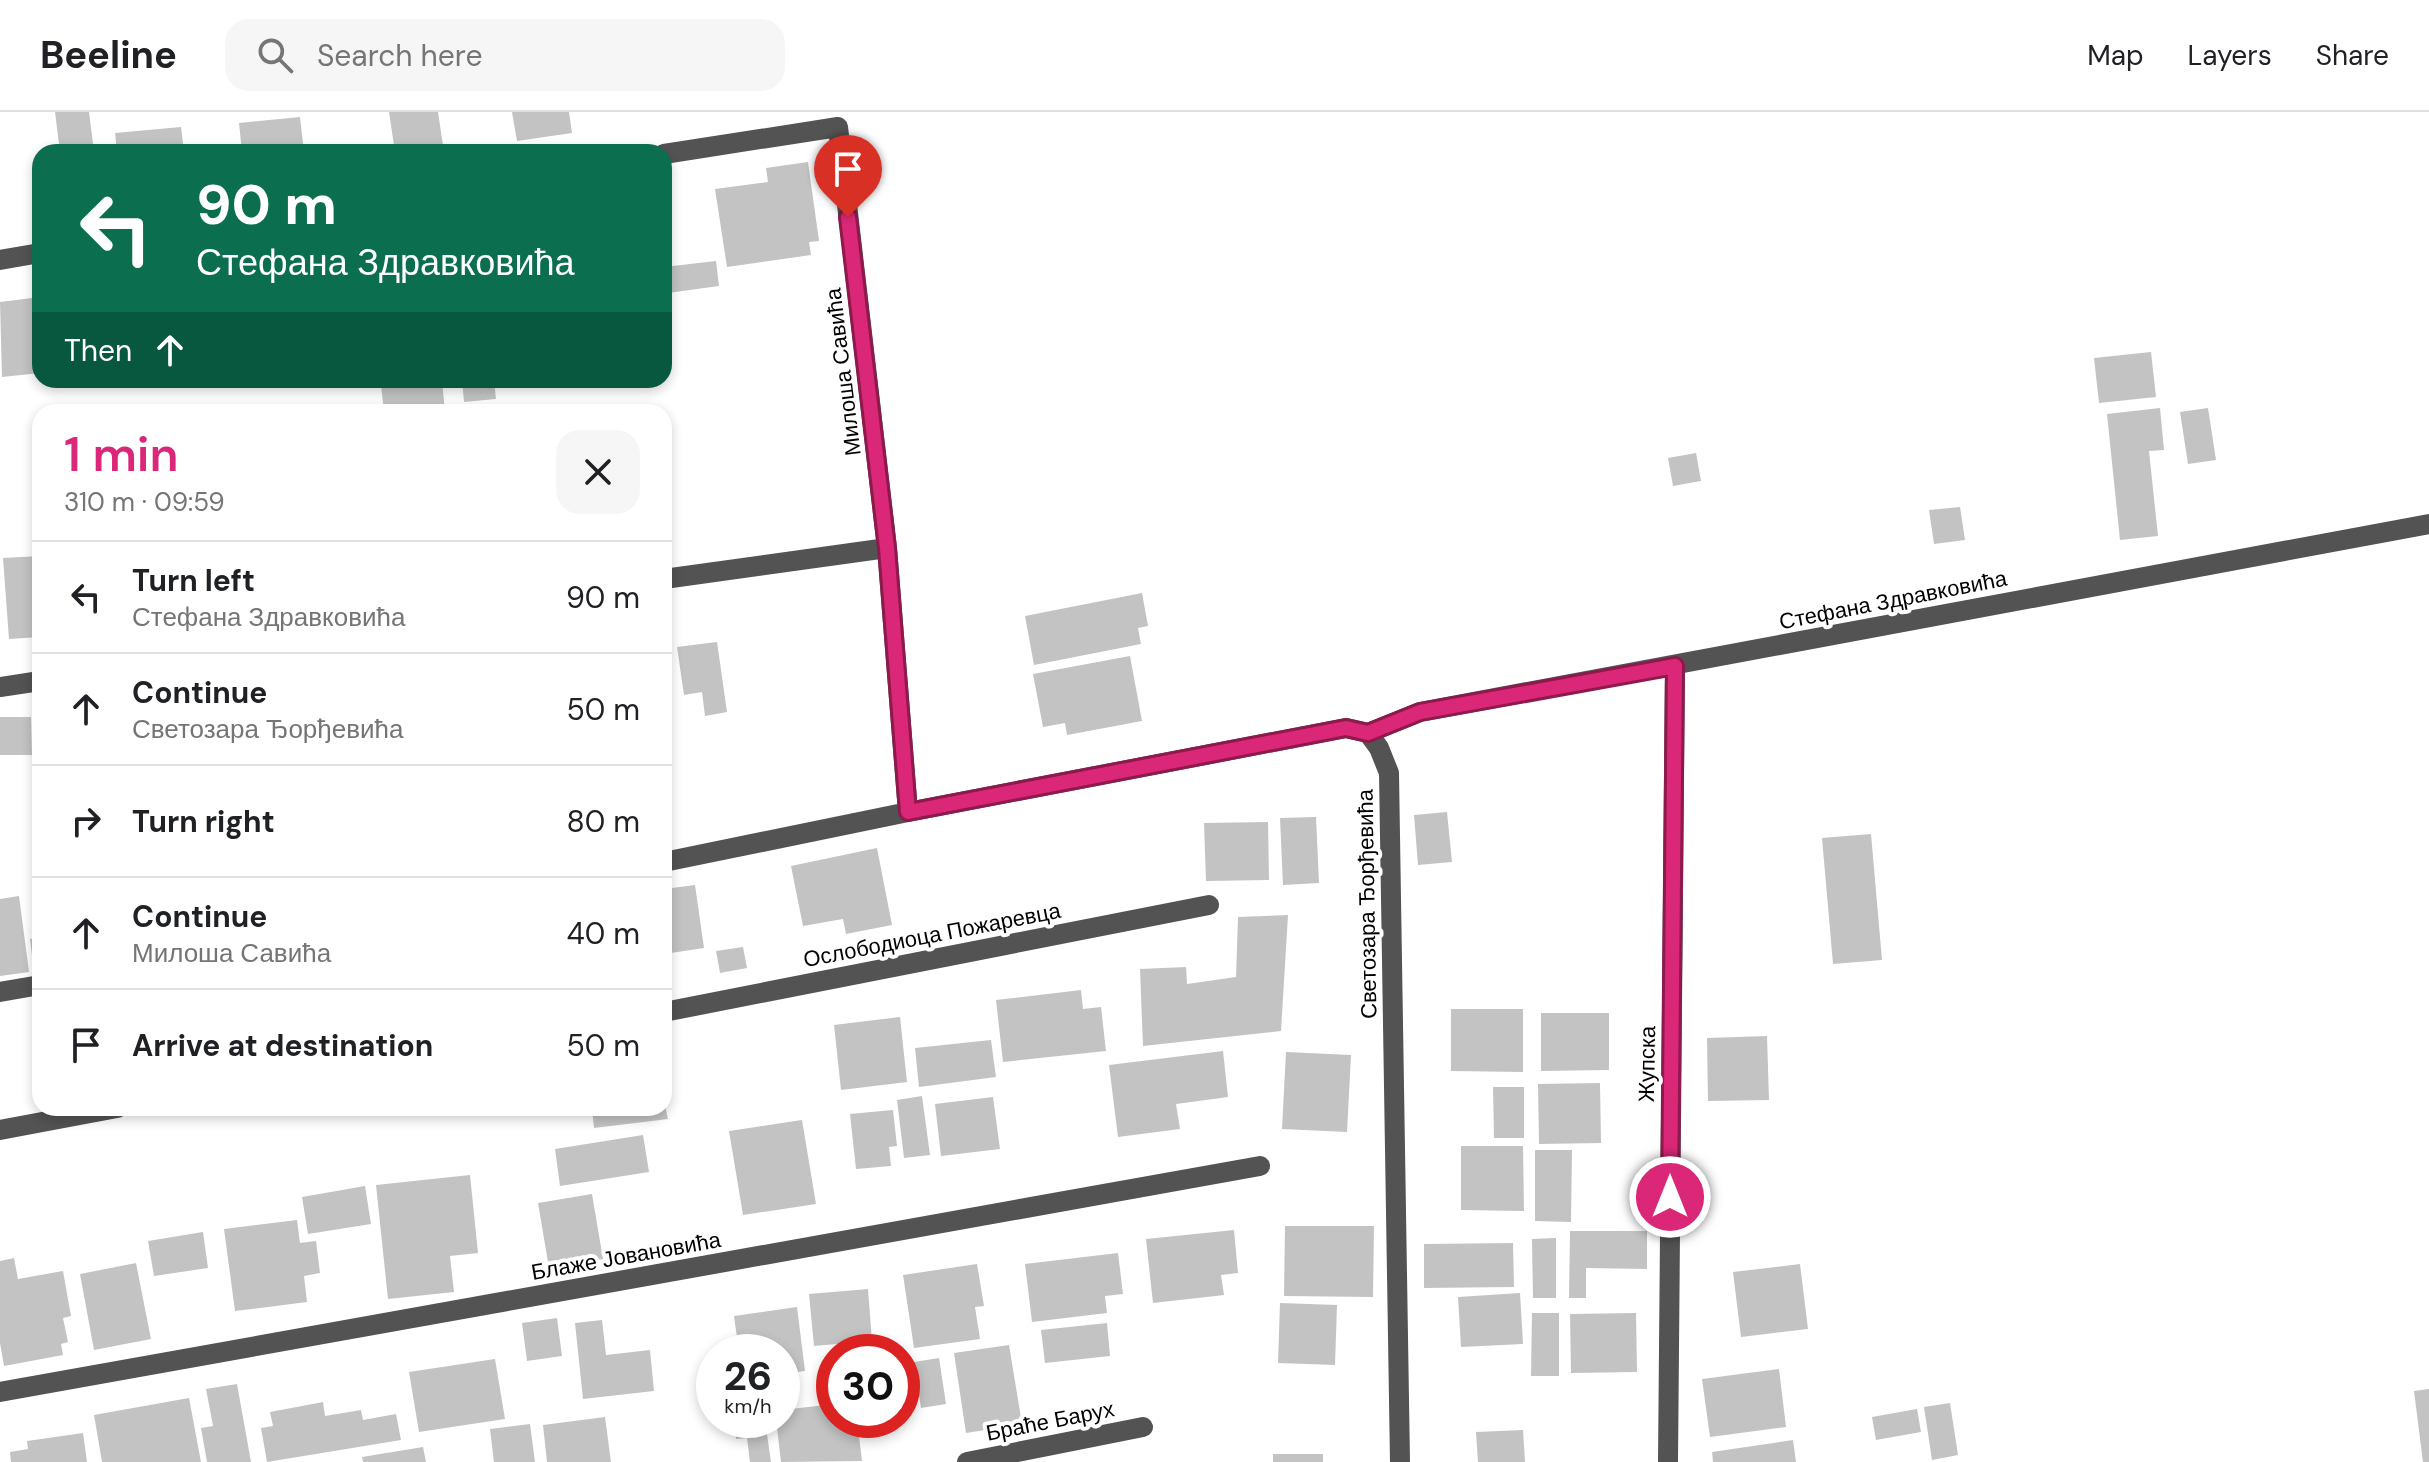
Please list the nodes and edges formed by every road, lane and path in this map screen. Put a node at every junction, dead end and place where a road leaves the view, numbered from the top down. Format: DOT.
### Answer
graph roads {
  1 [pos="672,153"];
  2 [pos="32,254"];
  3 [pos="0,260"];
  4 [pos="2429,524"];
  5 [pos="887,548"];
  6 [pos="672,578"];
  7 [pos="1675,666"];
  8 [pos="32,682"];
  9 [pos="0,687"];
  10 [pos="1368,733"];
  11 [pos="908,812"];
  12 [pos="672,860"];
  13 [pos="1209,905"];
  14 [pos="32,986"];
  15 [pos="0,992"];
  16 [pos="672,1010"];
  17 [pos="74,1116"];
  18 [pos="0,1130"];
  19 [pos="1260,1166"];
  20 [pos="0,1392"];
  21 [pos="1143,1427"];
  22 [pos="967,1462"];
  23 [pos="1400,1462"];
  24 [pos="1668,1462"];
  1 -- 5 [label="street, Милоша Савића"];
  2 -- 3 [label="street"];
  4 -- 7 [label="street, Стефана Здравковића"];
  5 -- 6 [label="street"];
  5 -- 11 [label="street"];
  7 -- 10 [label="street, Стефана Здравковића"];
  7 -- 24 [label="street, Жупска"];
  8 -- 9 [label="street"];
  10 -- 11 [label="street"];
  10 -- 23 [label="street, Светозара Ђорђевића"];
  11 -- 12 [label="street"];
  13 -- 16 [label="street, Ослободиоца Пожаревца"];
  14 -- 15 [label="street"];
  17 -- 18 [label="street"];
  19 -- 20 [label="street, Блаже Јовановића"];
  21 -- 22 [label="street, Браће Барух"];
}
